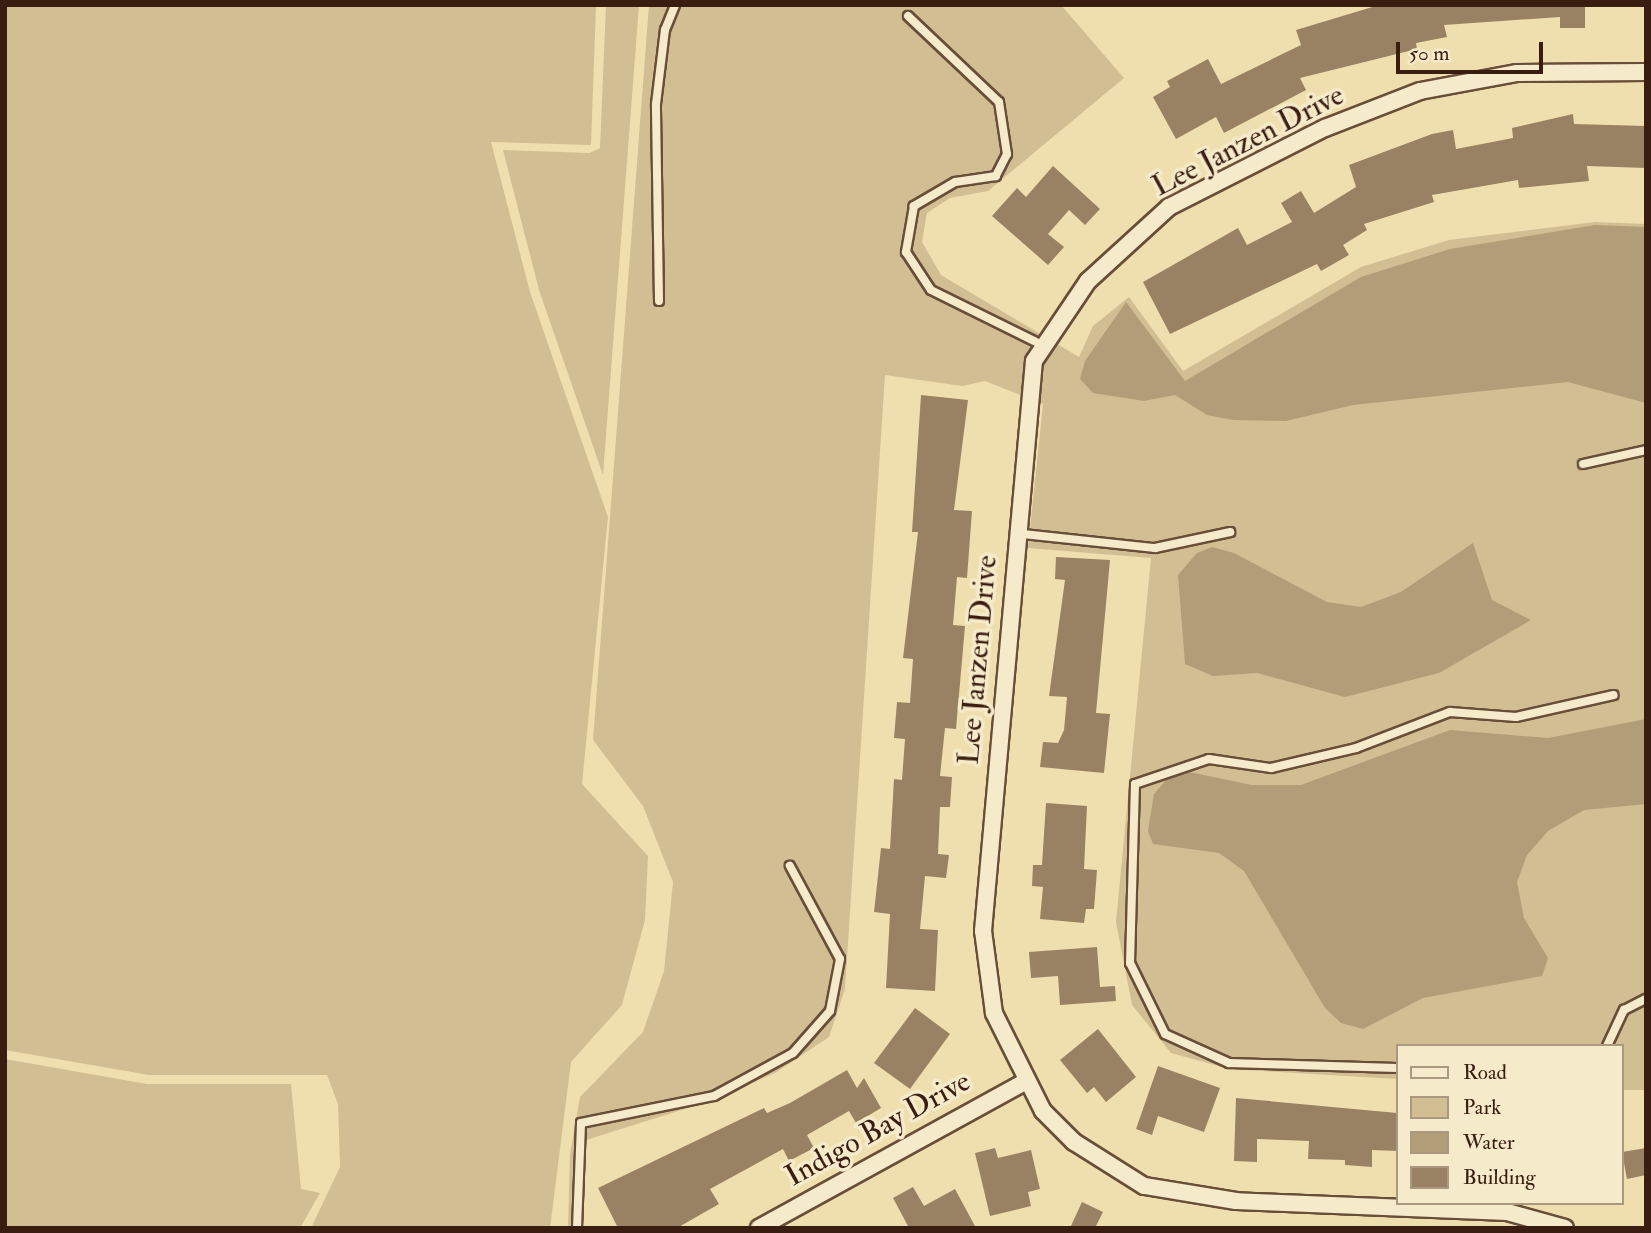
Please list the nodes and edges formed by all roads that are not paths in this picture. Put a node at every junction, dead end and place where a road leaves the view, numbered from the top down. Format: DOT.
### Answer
graph roads {
  1 [pos="675,5"];
  2 [pos="908,16"];
  3 [pos="1646,72"];
  4 [pos="659,301"];
  5 [pos="1036,342"];
  6 [pos="1646,450"];
  7 [pos="1583,464"];
  8 [pos="1230,533"];
  9 [pos="1023,534"];
  10 [pos="1614,695"];
  11 [pos="789,866"];
  12 [pos="1646,999"];
  13 [pos="1607,1044"];
  14 [pos="1396,1068"];
  15 [pos="1025,1082"];
  16 [pos="577,1228"];
  17 [pos="759,1228"];
  18 [pos="1565,1228"];
  1 -- 4 [label="lane"];
  2 -- 5 [label="lane"];
  3 -- 15 [label="street, Lee Janzen Drive"];
  6 -- 7 [label="lane"];
  8 -- 9 [label="lane"];
  10 -- 14 [label="lane"];
  11 -- 16 [label="lane"];
  12 -- 13 [label="lane"];
  15 -- 17 [label="street, Indigo Bay Drive"];
  15 -- 18 [label="street, Lee Janzen Drive"];
}
